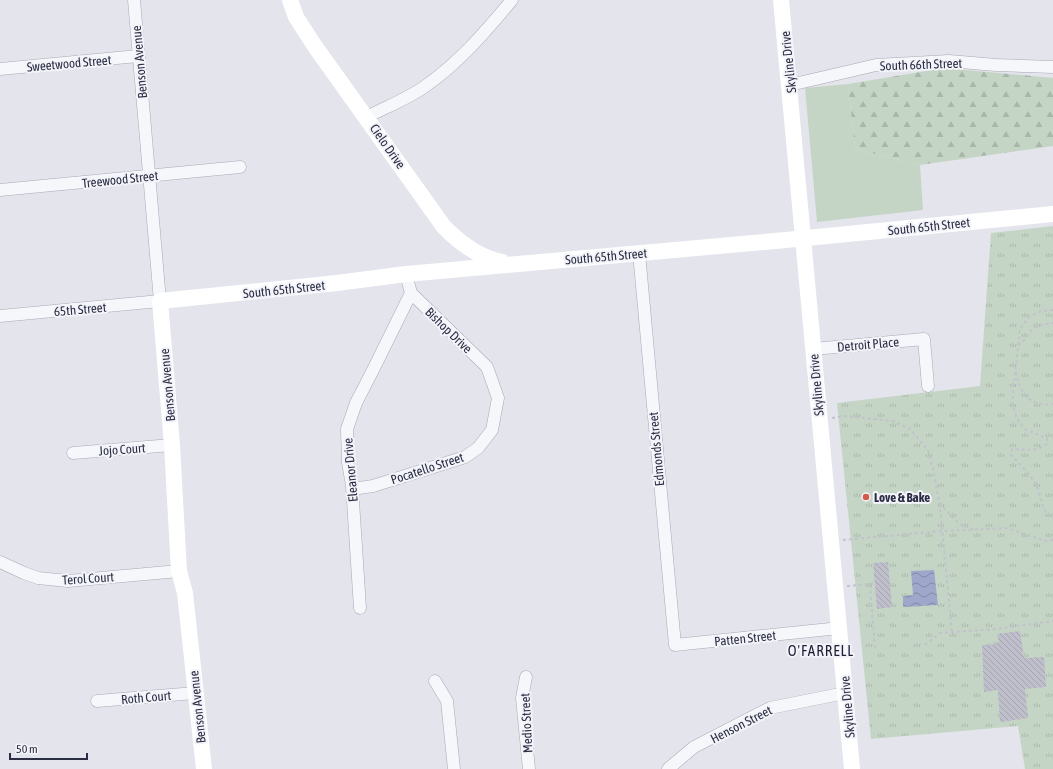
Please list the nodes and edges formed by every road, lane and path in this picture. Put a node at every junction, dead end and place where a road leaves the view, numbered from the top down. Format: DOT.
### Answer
graph roads {
  1 [pos="134,0"];
  2 [pos="290,0"];
  3 [pos="512,0"];
  4 [pos="782,0"];
  5 [pos="138,56"];
  6 [pos="1053,67"];
  7 [pos="0,69"];
  8 [pos="790,84"];
  9 [pos="367,117"];
  10 [pos="240,167"];
  11 [pos="149,176"];
  12 [pos="0,190"];
  13 [pos="1053,214"];
  14 [pos="804,238"];
  15 [pos="639,253"];
  16 [pos="511,264"];
  17 [pos="406,274"];
  18 [pos="410,292"];
  19 [pos="160,301"];
  20 [pos="1053,310"];
  21 [pos="0,316"];
  22 [pos="1053,323"];
  23 [pos="1018,345"];
  24 [pos="813,349"];
  25 [pos="1016,369"];
  26 [pos="928,386"];
  27 [pos="1053,404"];
  28 [pos="820,419"];
  29 [pos="492,430"];
  30 [pos="172,445"];
  31 [pos="73,453"];
  32 [pos="352,486"];
  33 [pos="939,502"];
  34 [pos="1053,518"];
  35 [pos="974,529"];
  36 [pos="942,531"];
  37 [pos="1053,540"];
  38 [pos="831,542"];
  39 [pos="0,562"];
  40 [pos="179,571"];
  41 [pos="875,583"];
  42 [pos="870,584"];
  43 [pos="836,587"];
  44 [pos="360,608"];
  45 [pos="1053,622"];
  46 [pos="840,628"];
  47 [pos="952,632"];
  48 [pos="675,645"];
  49 [pos="926,645"];
  50 [pos="875,650"];
  51 [pos="526,677"];
  52 [pos="435,681"];
  53 [pos="196,693"];
  54 [pos="845,694"];
  55 [pos="97,701"];
  56 [pos="204,769"];
  57 [pos="454,769"];
  58 [pos="529,769"];
  59 [pos="668,769"];
  60 [pos="852,769"];
  1 -- 5 [label="street, Benson Avenue"];
  2 -- 9 [label="street, Cielo Drive"];
  3 -- 9 [label="street"];
  4 -- 8 [label="street, Skyline Drive"];
  5 -- 7 [label="street, Sweetwood Street"];
  5 -- 11 [label="street, Benson Avenue"];
  6 -- 8 [label="street, South 66th Street"];
  8 -- 14 [label="street, Skyline Drive"];
  9 -- 16 [label="street, Cielo Drive"];
  10 -- 11 [label="street, Treewood Street"];
  11 -- 12 [label="street, Treewood Street"];
  11 -- 19 [label="street, Benson Avenue"];
  13 -- 14 [label="street, South 65th Street"];
  14 -- 15 [label="street, South 65th Street"];
  14 -- 24 [label="street, Skyline Drive"];
  15 -- 16 [label="street, South 65th Street"];
  15 -- 48 [label="street, Edmonds Street"];
  16 -- 17 [label="street, South 65th Street"];
  17 -- 18 [label="street"];
  17 -- 19 [label="street, South 65th Street"];
  18 -- 29 [label="street, Bishop Drive"];
  18 -- 32 [label="street, Eleanor Drive"];
  19 -- 21 [label="street, 65th Street"];
  19 -- 30 [label="street, Benson Avenue"];
  20 -- 23 [label="path"];
  22 -- 23 [label="path"];
  23 -- 25 [label="path"];
  24 -- 26 [label="street, Detroit Place"];
  24 -- 28 [label="street, Skyline Drive"];
  25 -- 27 [label="path"];
  25 -- 34 [label="path"];
  28 -- 33 [label="path"];
  28 -- 38 [label="street, Skyline Drive"];
  29 -- 32 [label="street, Pocatello Street"];
  30 -- 31 [label="street, Jojo Court"];
  30 -- 40 [label="street, Benson Avenue"];
  32 -- 44 [label="street, Eleanor Drive"];
  33 -- 35 [label="path"];
  33 -- 36 [label="path"];
  35 -- 36 [label="path"];
  35 -- 37 [label="path"];
  36 -- 38 [label="path"];
  36 -- 47 [label="path"];
  38 -- 43 [label="street, Skyline Drive"];
  39 -- 40 [label="street, Terol Court"];
  40 -- 53 [label="street, Benson Avenue"];
  41 -- 42 [label="path"];
  42 -- 43 [label="path"];
  42 -- 50 [label="path"];
  43 -- 46 [label="street, Skyline Drive"];
  45 -- 47 [label="path"];
  46 -- 48 [label="street, Patten Street"];
  46 -- 54 [label="street, Skyline Drive"];
  47 -- 49 [label="path"];
  51 -- 58 [label="street, Medio Street"];
  52 -- 57 [label="street"];
  53 -- 55 [label="street, Roth Court"];
  53 -- 56 [label="street, Benson Avenue"];
  54 -- 59 [label="street, Henson Street"];
  54 -- 60 [label="street, Skyline Drive"];
}
